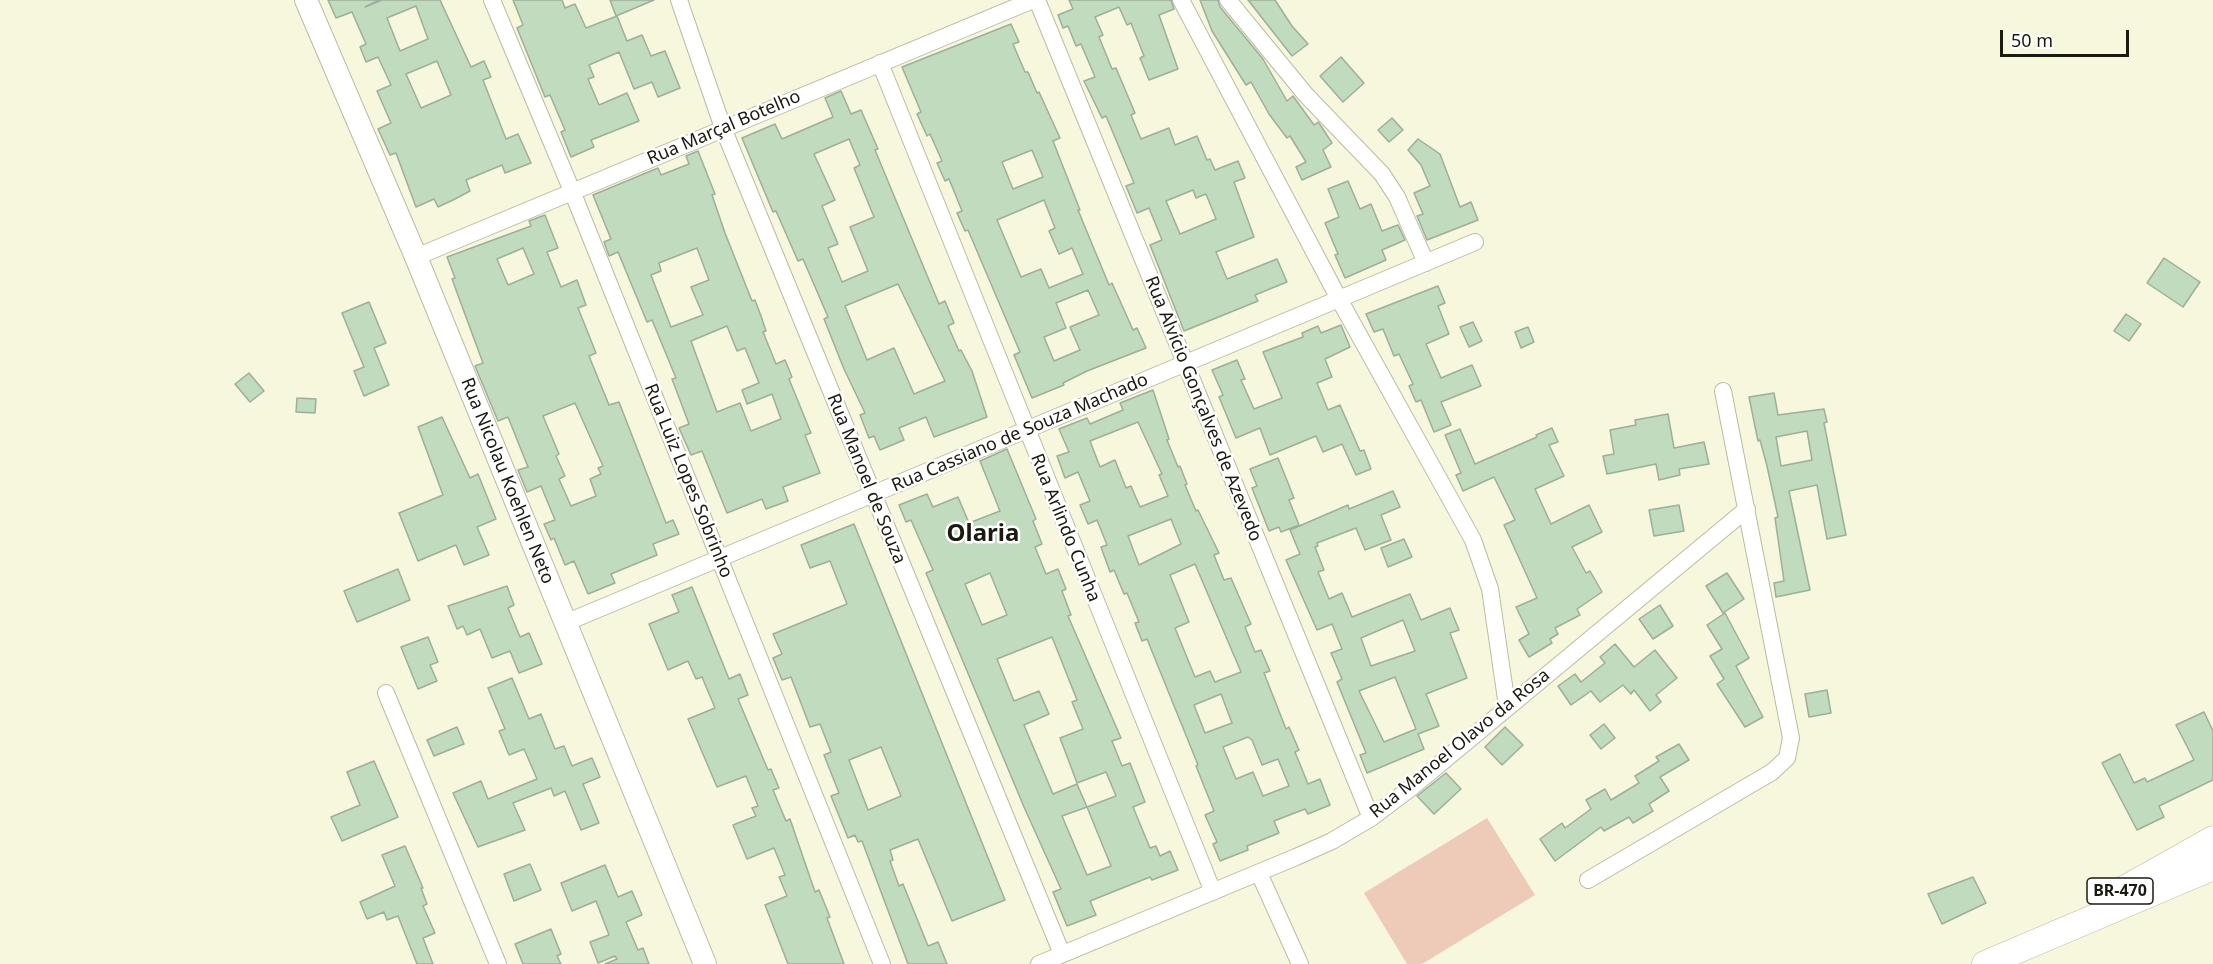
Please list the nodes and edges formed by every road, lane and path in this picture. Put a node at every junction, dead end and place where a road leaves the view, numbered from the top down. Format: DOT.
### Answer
graph roads {
  1 [pos="306,0"];
  2 [pos="492,0"];
  3 [pos="679,0"];
  4 [pos="1033,0"];
  5 [pos="1037,0"];
  6 [pos="1181,0"];
  7 [pos="1228,0"];
  8 [pos="880,63"];
  9 [pos="723,128"];
  10 [pos="572,191"];
  11 [pos="1475,242"];
  12 [pos="416,257"];
  13 [pos="1426,263"];
  14 [pos="1339,299"];
  15 [pos="1184,364"];
  16 [pos="1723,391"];
  17 [pos="1026,430"];
  18 [pos="872,494"];
  19 [pos="1747,509"];
  20 [pos="719,558"];
  21 [pos="565,623"];
  22 [pos="386,693"];
  23 [pos="1506,706"];
  24 [pos="1371,818"];
  25 [pos="2213,839"];
  26 [pos="2213,867"];
  27 [pos="1259,873"];
  28 [pos="1588,880"];
  29 [pos="1213,892"];
  30 [pos="2029,944"];
  31 [pos="1062,954"];
  32 [pos="498,964"];
  33 [pos="705,964"];
  34 [pos="882,964"];
  35 [pos="1039,964"];
  36 [pos="1300,964"];
  37 [pos="1985,964"];
  1 -- 12 [label="main road, Rua Nicolau Koehlen Neto"];
  2 -- 10 [label="street, Rua Luiz Lopes Sobrinho"];
  3 -- 9 [label="street, Rua Manoel de Souza"];
  4 -- 8 [label="street, Rua Marçal Botelho"];
  5 -- 15 [label="street, Rua Alvício Gonçalves de Azevedo"];
  6 -- 14 [label="street"];
  7 -- 13 [label="street"];
  8 -- 9 [label="street, Rua Marçal Botelho"];
  8 -- 17 [label="street, Rua Arlindo Cunha"];
  9 -- 10 [label="street, Rua Marçal Botelho"];
  9 -- 18 [label="street, Rua Manoel de Souza"];
  10 -- 12 [label="street, Rua Marçal Botelho"];
  10 -- 20 [label="street, Rua Luiz Lopes Sobrinho"];
  11 -- 13 [label="street, Rua Cassiano de Souza Machado"];
  12 -- 21 [label="main road, Rua Nicolau Koehlen Neto"];
  13 -- 14 [label="street, Rua Cassiano de Souza Machado"];
  14 -- 15 [label="street, Rua Cassiano de Souza Machado"];
  14 -- 23 [label="street"];
  15 -- 17 [label="street, Rua Cassiano de Souza Machado"];
  15 -- 24 [label="street, Rua Alvício Gonçalves de Azevedo"];
  16 -- 19 [label="street"];
  17 -- 18 [label="street, Rua Cassiano de Souza Machado"];
  17 -- 29 [label="street, Rua Arlindo Cunha"];
  18 -- 20 [label="street, Rua Cassiano de Souza Machado"];
  18 -- 31 [label="street, Rua Manoel de Souza"];
  19 -- 23 [label="street, Rua Manoel Olavo da Rosa"];
  19 -- 28 [label="street"];
  20 -- 21 [label="street, Rua Cassiano de Souza Machado"];
  20 -- 34 [label="street, Rua Luiz Lopes Sobrinho"];
  21 -- 33 [label="main road, Rua Nicolau Koehlen Neto"];
  22 -- 32 [label="street"];
  23 -- 24 [label="street, Rua Manoel Olavo da Rosa"];
  24 -- 27 [label="street, Rua Manoel Olavo da Rosa"];
  25 -- 30 [label="main road, BR-470"];
  26 -- 30 [label="main road, BR-470"];
  27 -- 29 [label="street, Rua Manoel Olavo da Rosa"];
  27 -- 36 [label="street"];
  29 -- 31 [label="street, Rua Manoel Olavo da Rosa"];
  30 -- 37 [label="main road, BR-470"];
  31 -- 35 [label="street, Rua Manoel Olavo da Rosa"];
}
